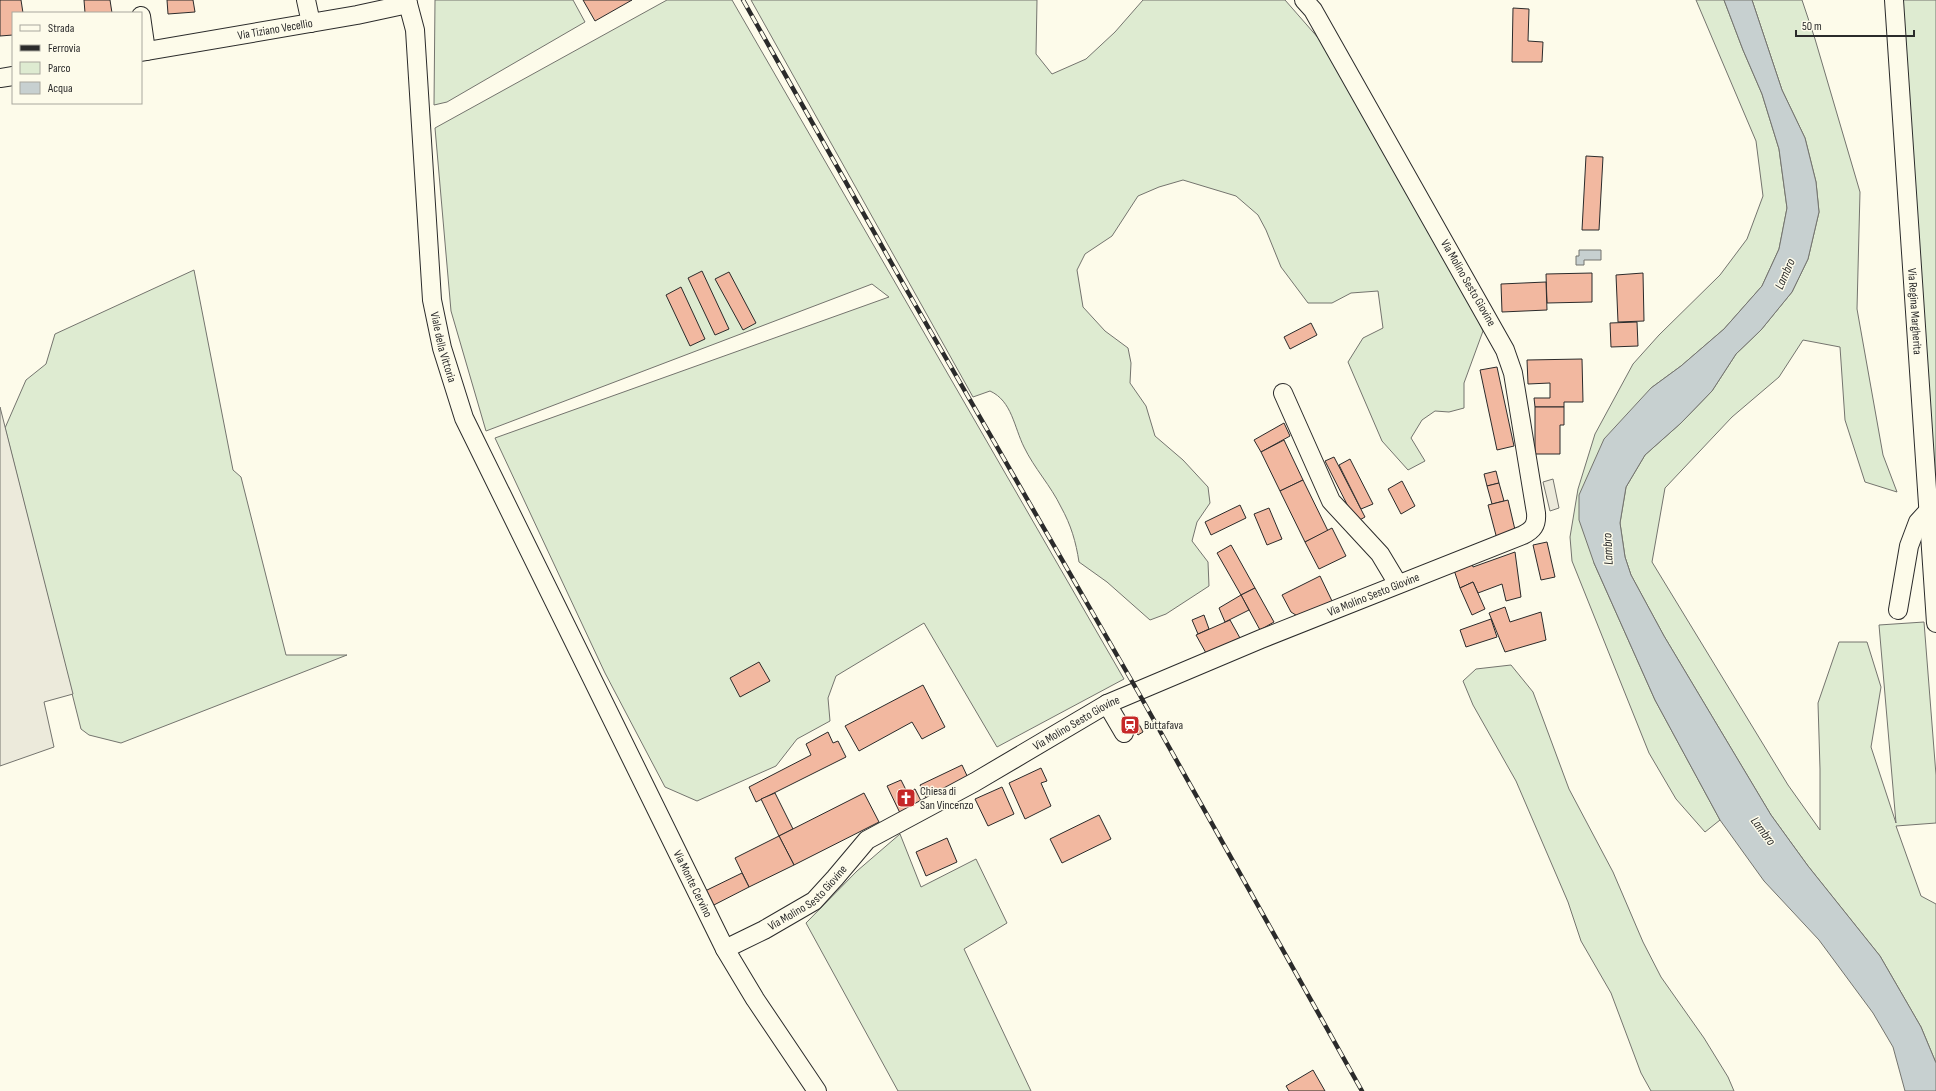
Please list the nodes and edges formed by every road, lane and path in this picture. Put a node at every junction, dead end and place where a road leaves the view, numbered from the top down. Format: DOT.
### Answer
graph roads {
  1 [pos="139,0"];
  2 [pos="306,0"];
  3 [pos="1894,0"];
  4 [pos="408,2"];
  5 [pos="1308,5"];
  6 [pos="141,12"];
  7 [pos="311,23"];
  8 [pos="142,28"];
  9 [pos="144,51"];
  10 [pos="12,76"];
  11 [pos="0,78"];
  12 [pos="1283,393"];
  13 [pos="1929,510"];
  14 [pos="1398,584"];
  15 [pos="1898,610"];
  16 [pos="1936,623"];
  17 [pos="586,666"];
  18 [pos="1107,704"];
  19 [pos="1124,733"];
  20 [pos="724,949"];
  21 [pos="818,1091"];
  1 -- 6 [label="street"];
  2 -- 7 [label="street"];
  3 -- 13 [label="street, Via Regina Margherita"];
  4 -- 7 [label="street, Via Tiziano Vecellio"];
  4 -- 17 [label="street, Viale della Vittoria"];
  5 -- 14 [label="street, Via Molino Sesto Giovine"];
  7 -- 9 [label="street, Via Tiziano Vecellio"];
  8 -- 9 [label="street"];
  10 -- 11 [label="street"];
  12 -- 14 [label="street"];
  13 -- 15 [label="street"];
  13 -- 16 [label="street, Via Regina Margherita"];
  14 -- 18 [label="street, Via Molino Sesto Giovine"];
  17 -- 20 [label="street, Via Monte Cervino"];
  18 -- 19 [label="street"];
  18 -- 20 [label="street, Via Molino Sesto Giovine"];
  20 -- 21 [label="street, Via Monte Cervino"];
}
